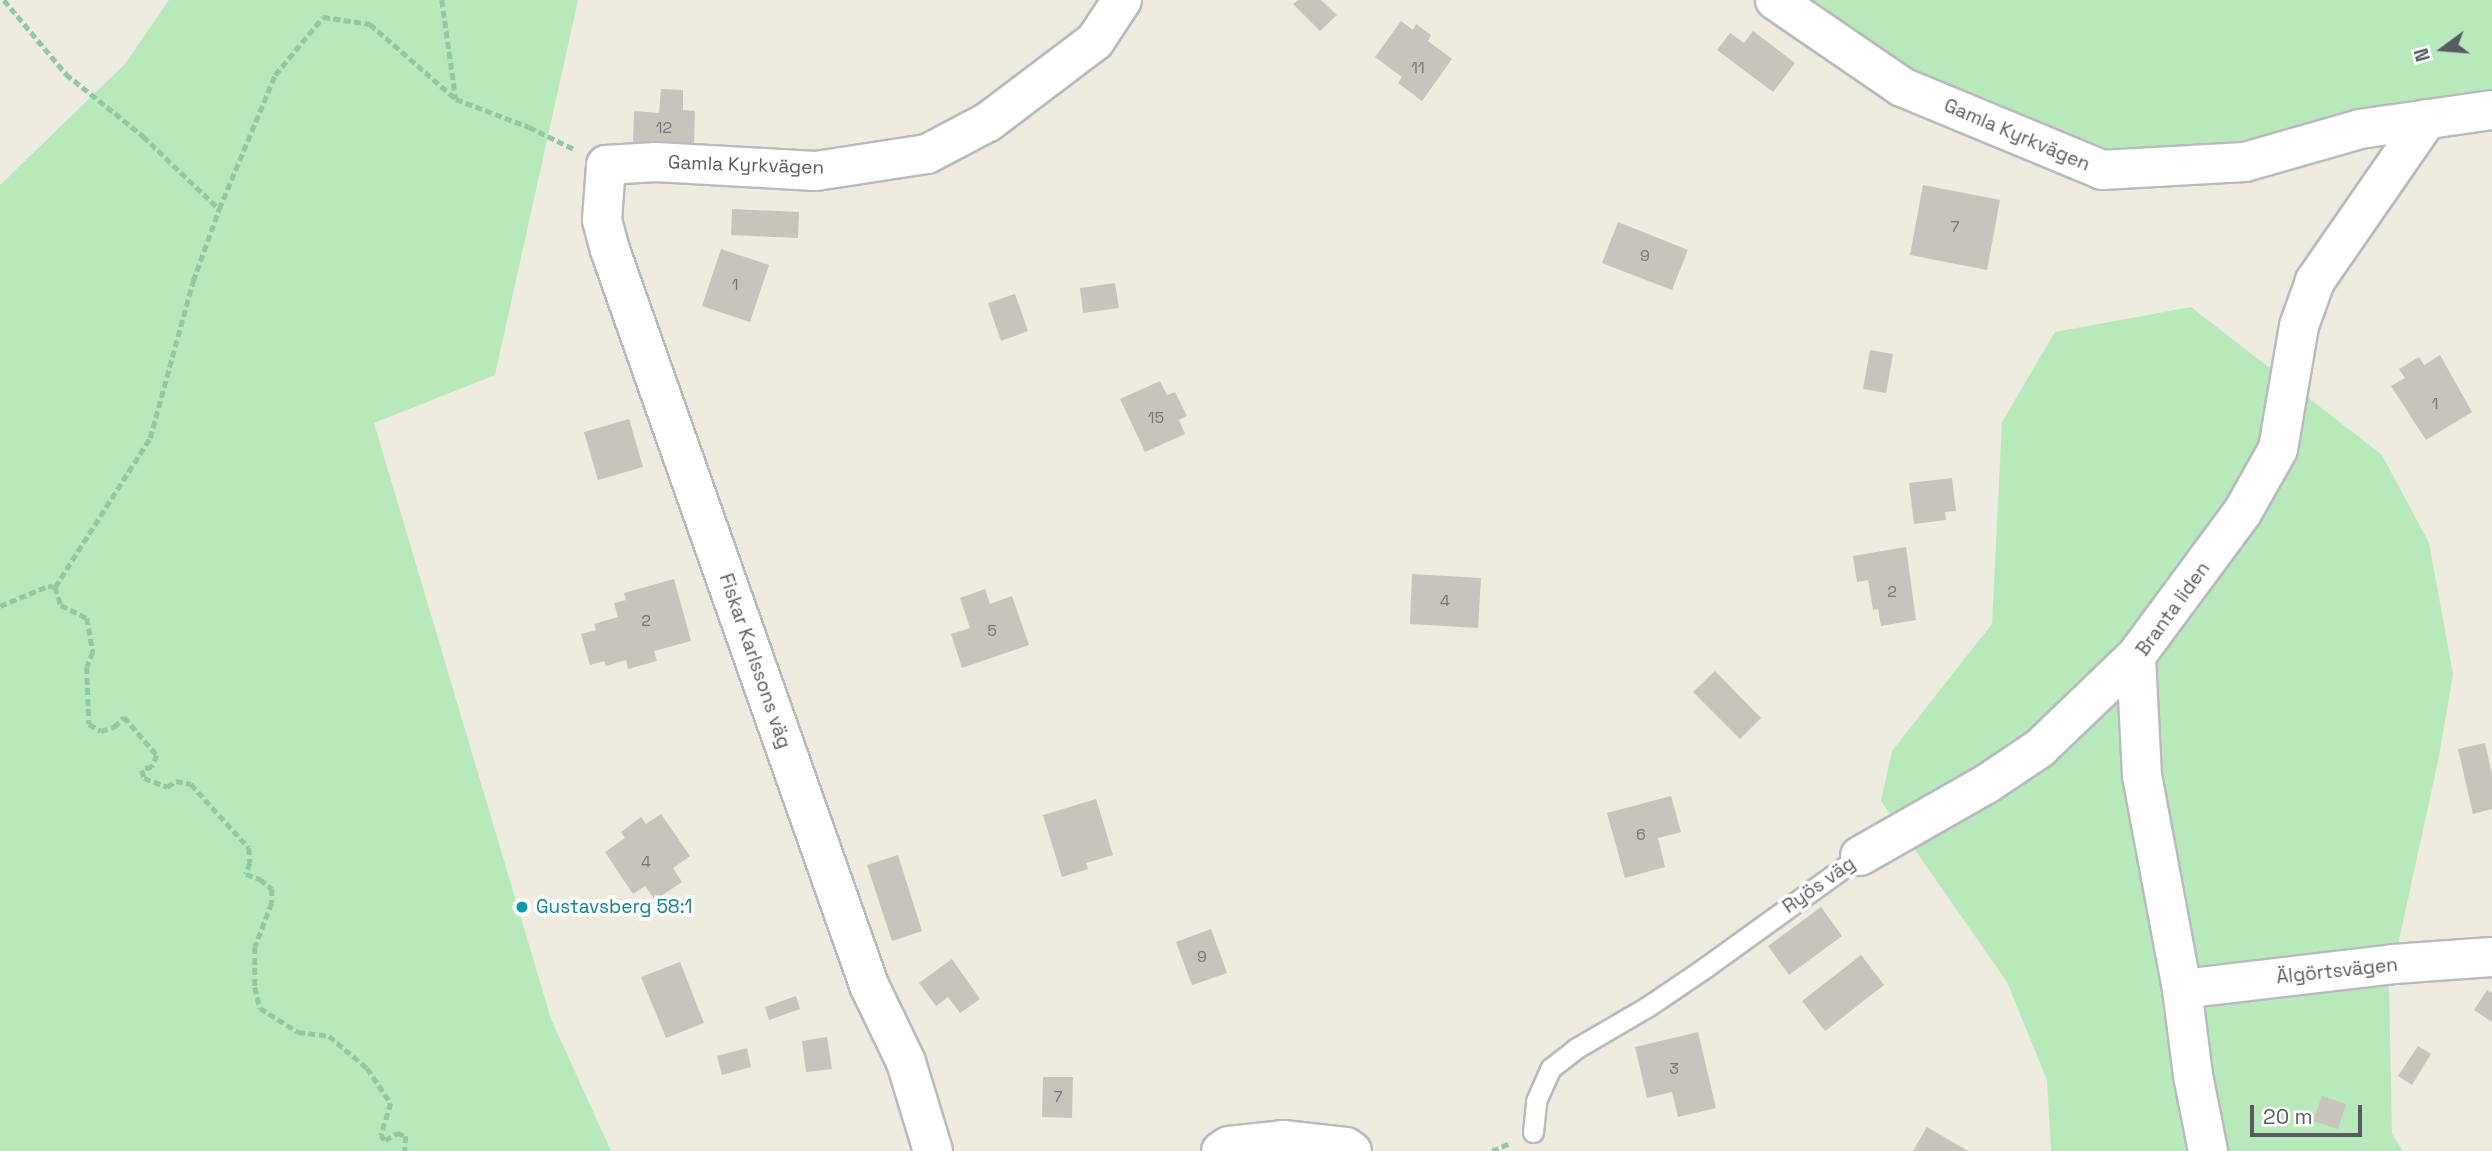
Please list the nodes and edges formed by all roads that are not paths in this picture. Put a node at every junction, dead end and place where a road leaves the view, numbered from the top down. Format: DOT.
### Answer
graph roads {
  1 [pos="1122,0"];
  2 [pos="1775,0"];
  3 [pos="2492,110"];
  4 [pos="2427,119"];
  5 [pos="606,165"];
  6 [pos="2136,656"];
  7 [pos="1860,856"];
  8 [pos="2492,957"];
  9 [pos="2182,989"];
  10 [pos="1533,1132"];
  11 [pos="933,1151"];
  12 [pos="1221,1151"];
  13 [pos="1352,1151"];
  14 [pos="2208,1151"];
  1 -- 5 [label="street, Gamla Kyrkvägen"];
  2 -- 4 [label="street, Gamla Kyrkvägen"];
  3 -- 4 [label="street, Gamla Kyrkvägen"];
  4 -- 6 [label="street, Branta liden"];
  5 -- 11 [label="street, Fiskar Karlssons väg"];
  6 -- 7 [label="street, Ryös väg"];
  6 -- 9 [label="street, Branta liden"];
  7 -- 10 [label="lane, Ryös väg"];
  8 -- 9 [label="street, Älgörtsvägen"];
  9 -- 14 [label="street, Branta liden"];
  12 -- 13 [label="street"];
}
